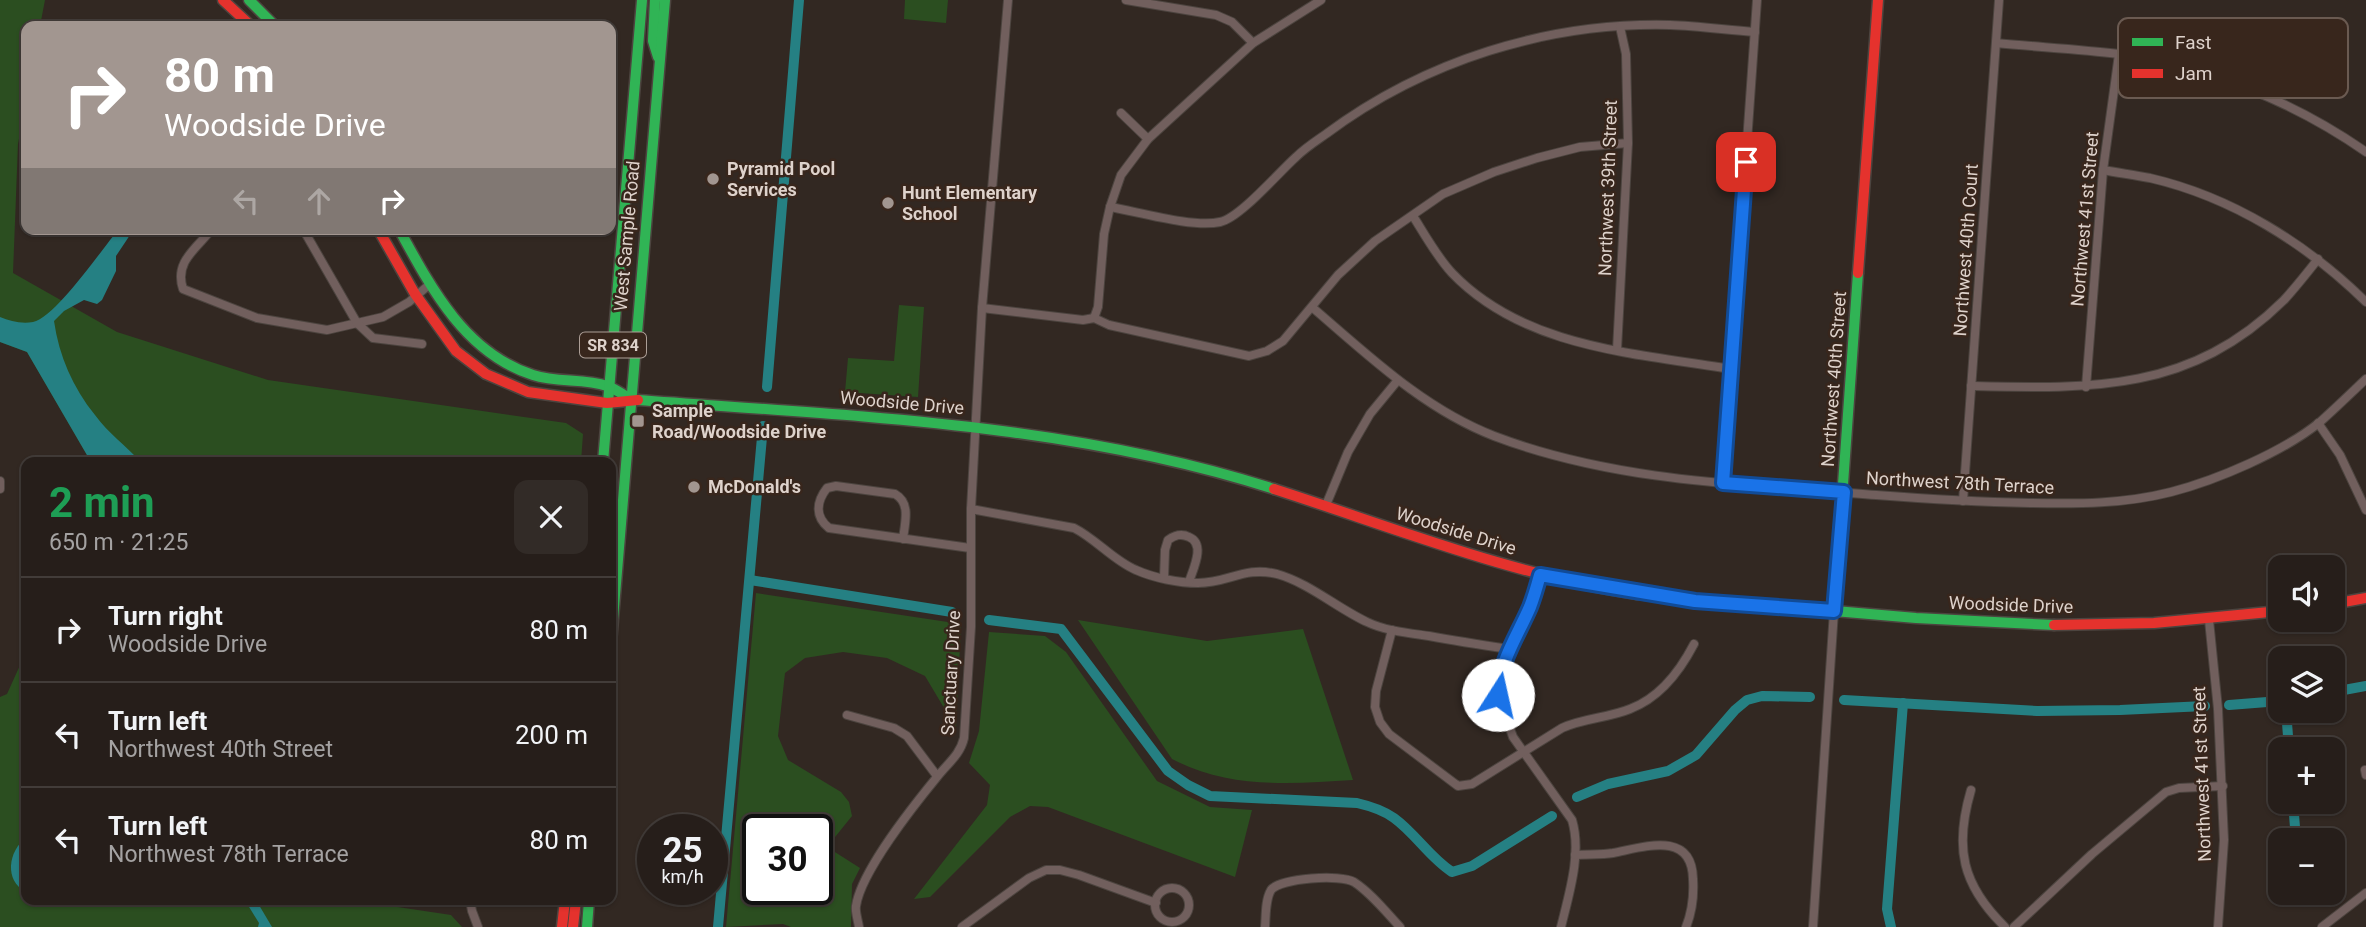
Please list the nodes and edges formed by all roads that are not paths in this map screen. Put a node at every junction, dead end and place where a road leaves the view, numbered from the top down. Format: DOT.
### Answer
graph roads {
  1 [pos="223,0"];
  2 [pos="249,0"];
  3 [pos="642,0"];
  4 [pos="655,0"];
  5 [pos="665,0"];
  6 [pos="1008,0"];
  7 [pos="1126,0"];
  8 [pos="1321,0"];
  9 [pos="1757,0"];
  10 [pos="1878,0"];
  11 [pos="1999,0"];
  12 [pos="246,21"];
  13 [pos="270,21"];
  14 [pos="1620,27"];
  15 [pos="1755,32"];
  16 [pos="1252,43"];
  17 [pos="1996,43"];
  18 [pos="2118,54"];
  19 [pos="660,61"];
  20 [pos="2118,61"];
  21 [pos="2266,98"];
  22 [pos="1121,113"];
  23 [pos="1148,139"];
  24 [pos="1628,143"];
  25 [pos="2366,152"];
  26 [pos="2103,170"];
  27 [pos="1110,207"];
  28 [pos="1413,216"];
  29 [pos="207,235"];
  30 [pos="306,235"];
  31 [pos="381,235"];
  32 [pos="402,235"];
  33 [pos="2318,259"];
  34 [pos="430,284"];
  35 [pos="416,296"];
  36 [pos="2366,302"];
  37 [pos="982,308"];
  38 [pos="1313,308"];
  39 [pos="1094,318"];
  40 [pos="357,323"];
  41 [pos="422,344"];
  42 [pos="1617,350"];
  43 [pos="1731,369"];
  44 [pos="2366,379"];
  45 [pos="1398,380"];
  46 [pos="1971,386"];
  47 [pos="609,387"];
  48 [pos="2086,387"];
  49 [pos="631,399"];
  50 [pos="607,404"];
  51 [pos="2318,423"];
  52 [pos="975,428"];
  53 [pos="603,457"];
  54 [pos="0,481"];
  55 [pos="1723,483"];
  56 [pos="0,489"];
  57 [pos="1844,492"];
  58 [pos="1962,501"];
  59 [pos="1326,505"];
  60 [pos="971,509"];
  61 [pos="2366,510"];
  62 [pos="903,539"];
  63 [pos="970,548"];
  64 [pos="1540,575"];
  65 [pos="1164,578"];
  66 [pos="616,582"];
  67 [pos="1189,582"];
  68 [pos="2366,598"];
  69 [pos="2345,602"];
  70 [pos="1834,611"];
  71 [pos="2268,613"];
  72 [pos="2209,620"];
  73 [pos="1392,630"];
  74 [pos="1694,645"];
  75 [pos="1509,649"];
  76 [pos="847,715"];
  77 [pos="1523,751"];
  78 [pos="2365,769"];
  79 [pos="2366,775"];
  80 [pos="937,776"];
  81 [pos="2222,786"];
  82 [pos="1971,790"];
  83 [pos="1575,855"];
  84 [pos="2366,893"];
  85 [pos="1156,903"];
  86 [pos="472,905"];
  87 [pos="564,905"];
  88 [pos="575,905"];
  89 [pos="588,905"];
  90 [pos="478,926"];
  91 [pos="562,927"];
  92 [pos="573,927"];
  93 [pos="586,927"];
  94 [pos="859,927"];
  95 [pos="962,927"];
  96 [pos="1265,927"];
  97 [pos="1400,927"];
  98 [pos="1561,927"];
  99 [pos="1686,927"];
  100 [pos="1813,927"];
  101 [pos="2005,927"];
  102 [pos="2014,927"];
  103 [pos="2218,927"];
  104 [pos="2322,927"];
  1 -- 12 [label="street"];
  2 -- 13 [label="street"];
  3 -- 47 [label="street, West Sample Road / SR 834"];
  4 -- 19 [label="street"];
  5 -- 19 [label="street, West Sample Road / SR 834"];
  6 -- 37 [label="street, Sanctuary Drive"];
  7 -- 16 [label="street"];
  8 -- 16 [label="street"];
  9 -- 15 [label="street"];
  10 -- 57 [label="street, Northwest 40th Street"];
  11 -- 17 [label="street, Northwest 40th Court"];
  14 -- 15 [label="street"];
  14 -- 24 [label="street, Northwest 39th Street"];
  14 -- 27 [label="street"];
  15 -- 43 [label="street"];
  16 -- 23 [label="street"];
  17 -- 18 [label="street"];
  17 -- 46 [label="street, Northwest 40th Court"];
  19 -- 49 [label="street, West Sample Road / SR 834"];
  20 -- 26 [label="street, Northwest 41st Street"];
  21 -- 25 [label="street"];
  22 -- 23 [label="street"];
  23 -- 27 [label="street"];
  24 -- 28 [label="street"];
  24 -- 42 [label="street, Northwest 39th Street"];
  26 -- 33 [label="street"];
  26 -- 48 [label="street, Northwest 41st Street"];
  27 -- 39 [label="street"];
  28 -- 38 [label="street"];
  28 -- 42 [label="street"];
  29 -- 40 [label="street"];
  30 -- 40 [label="street"];
  31 -- 35 [label="street"];
  32 -- 34 [label="street"];
  33 -- 36 [label="street"];
  33 -- 48 [label="street"];
  34 -- 35 [label="street"];
  34 -- 47 [label="street"];
  35 -- 40 [label="street"];
  35 -- 50 [label="street"];
  37 -- 39 [label="street"];
  37 -- 52 [label="street, Sanctuary Drive"];
  38 -- 39 [label="street"];
  38 -- 45 [label="street, Northwest 78th Terrace"];
  40 -- 41 [label="street"];
  42 -- 43 [label="street"];
  43 -- 55 [label="street"];
  44 -- 51 [label="street, Northwest 78th Terrace"];
  45 -- 55 [label="street, Northwest 78th Terrace"];
  45 -- 59 [label="street"];
  46 -- 48 [label="street"];
  46 -- 58 [label="street, Northwest 40th Court"];
  47 -- 49 [label="street"];
  47 -- 50 [label="street, West Sample Road / SR 834"];
  49 -- 50 [label="street"];
  49 -- 52 [label="street, Woodside Drive"];
  49 -- 66 [label="street, West Sample Road / SR 834"];
  50 -- 53 [label="street, West Sample Road / SR 834"];
  51 -- 58 [label="street, Northwest 78th Terrace"];
  51 -- 61 [label="street"];
  52 -- 59 [label="street, Woodside Drive"];
  52 -- 60 [label="street, Sanctuary Drive"];
  54 -- 56 [label="street"];
  55 -- 57 [label="street, Northwest 78th Terrace"];
  57 -- 58 [label="street, Northwest 78th Terrace"];
  57 -- 70 [label="street, Northwest 40th Street"];
  59 -- 64 [label="street, Woodside Drive"];
  60 -- 63 [label="street, Sanctuary Drive"];
  60 -- 65 [label="street"];
  62 -- 62 [label="street"];
  62 -- 63 [label="street"];
  63 -- 80 [label="street, Sanctuary Drive"];
  64 -- 70 [label="street, Woodside Drive"];
  64 -- 75 [label="street"];
  65 -- 67 [label="street"];
  65 -- 67 [label="street"];
  67 -- 73 [label="street"];
  68 -- 69 [label="street"];
  70 -- 72 [label="street, Woodside Drive"];
  70 -- 100 [label="street, Northwest 40th Street"];
  71 -- 72 [label="street, Woodside Drive"];
  72 -- 81 [label="street, Northwest 41st Street"];
  73 -- 75 [label="street"];
  73 -- 77 [label="street"];
  74 -- 77 [label="street"];
  75 -- 77 [label="street"];
  76 -- 80 [label="street"];
  77 -- 83 [label="street"];
  78 -- 79 [label="street"];
  80 -- 94 [label="street, Sanctuary Drive"];
  81 -- 102 [label="street"];
  81 -- 103 [label="street, Northwest 41st Street"];
  82 -- 101 [label="street"];
  83 -- 98 [label="street"];
  83 -- 99 [label="street"];
  84 -- 104 [label="street"];
  85 -- 85 [label="street"];
  85 -- 95 [label="street"];
  86 -- 90 [label="street"];
  87 -- 91 [label="street"];
  88 -- 92 [label="street"];
  89 -- 93 [label="street"];
  96 -- 97 [label="street"];
}
